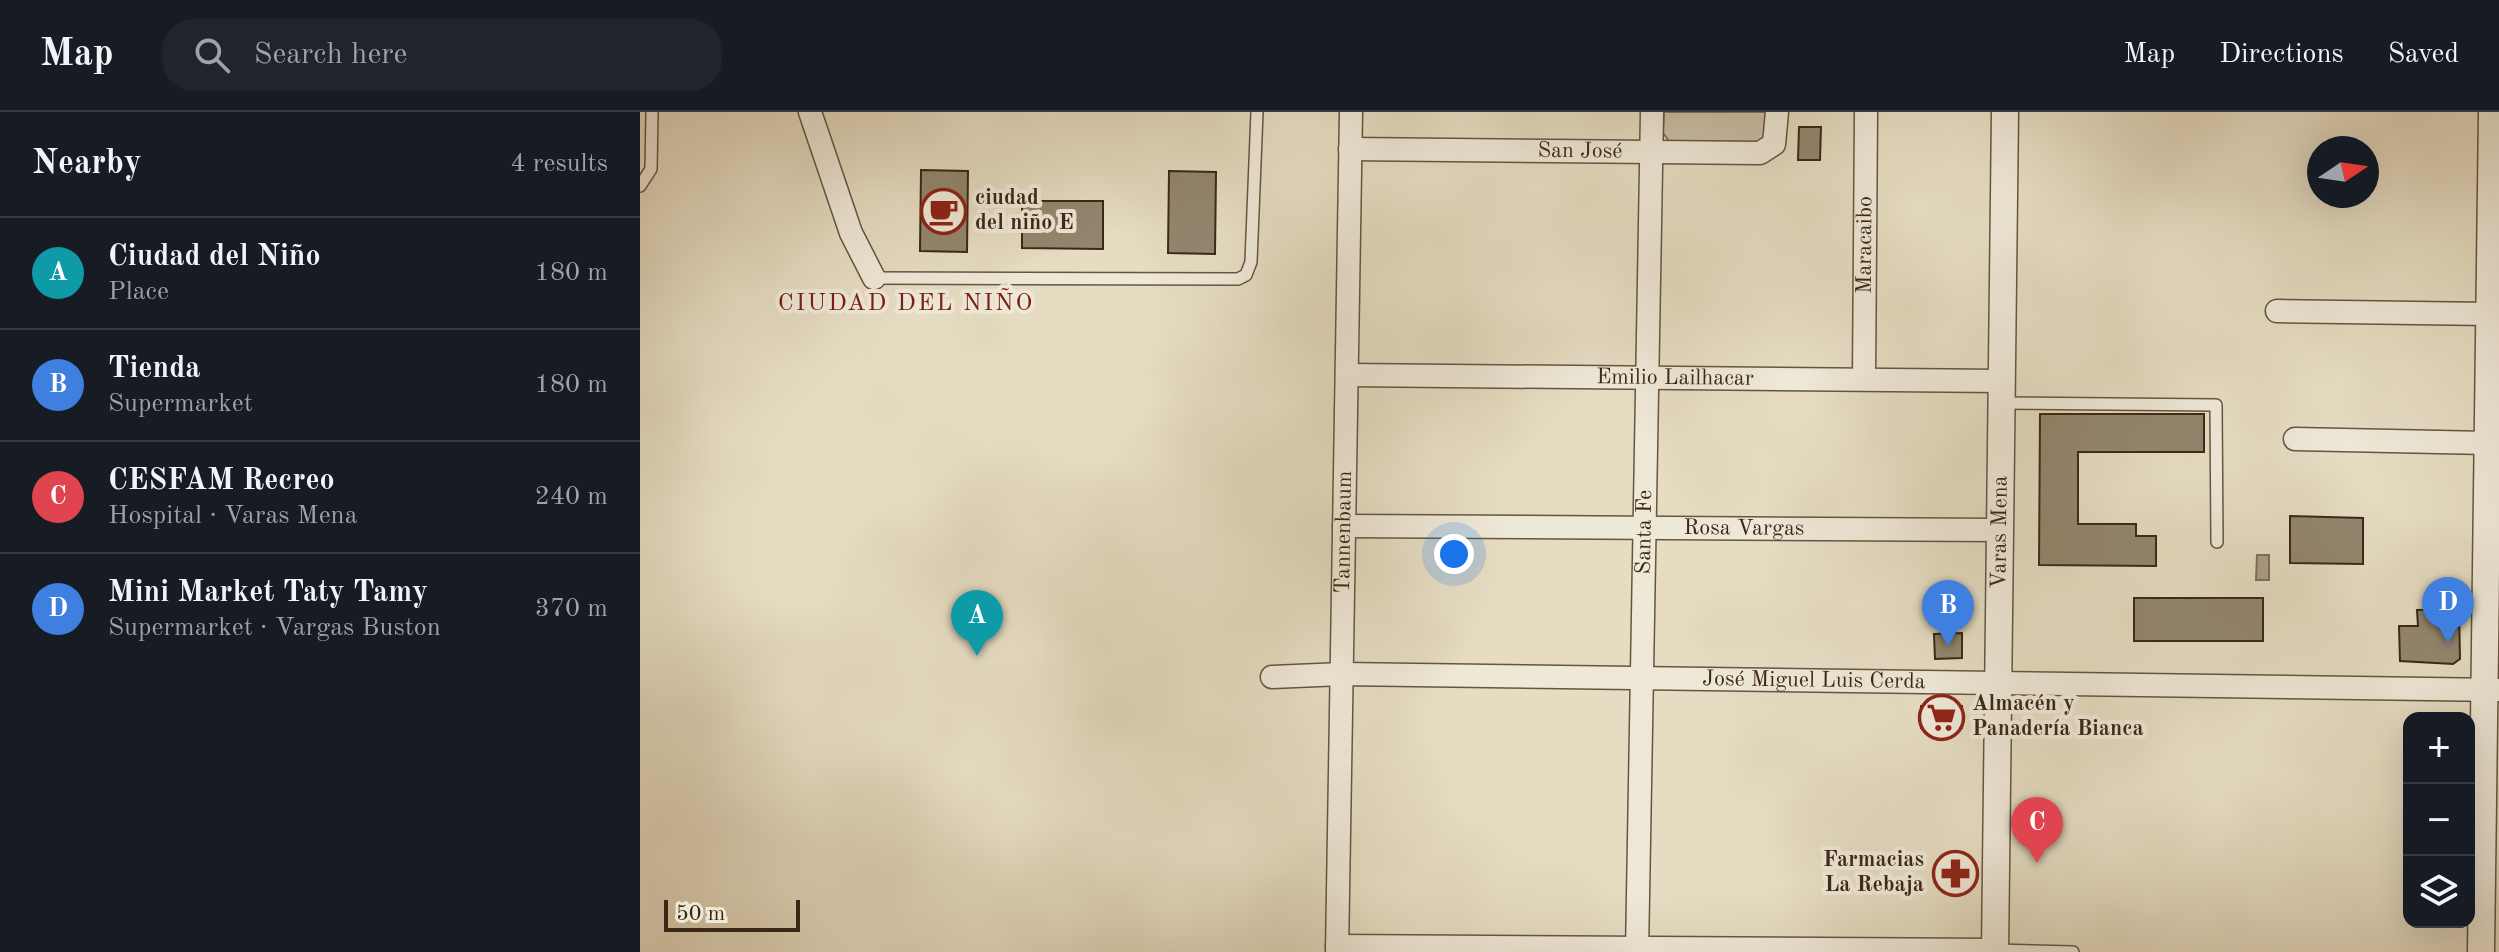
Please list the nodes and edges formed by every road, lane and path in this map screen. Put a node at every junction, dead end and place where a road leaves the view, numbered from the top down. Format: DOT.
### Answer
graph roads {
  1 [pos="652,112"];
  2 [pos="810,112"];
  3 [pos="1257,112"];
  4 [pos="1351,112"];
  5 [pos="1652,112"];
  6 [pos="1777,112"];
  7 [pos="1866,112"];
  8 [pos="2005,112"];
  9 [pos="2492,112"];
  10 [pos="1350,149"];
  11 [pos="1651,152"];
  12 [pos="640,186"];
  13 [pos="874,278"];
  14 [pos="2277,311"];
  15 [pos="2489,314"];
  16 [pos="1347,375"];
  17 [pos="1647,375"];
  18 [pos="1864,379"];
  19 [pos="2001,392"];
  20 [pos="2295,439"];
  21 [pos="2487,443"];
  22 [pos="1344,526"];
  23 [pos="1644,527"];
  24 [pos="2000,530"];
  25 [pos="2217,542"];
  26 [pos="1342,674"];
  27 [pos="1272,677"];
  28 [pos="1642,677"];
  29 [pos="1998,681"];
  30 [pos="2491,690"];
  31 [pos="1337,949"];
  32 [pos="1637,950"];
  33 [pos="1995,951"];
  34 [pos="2073,952"];
  35 [pos="2481,952"];
  1 -- 12 [label="lane"];
  2 -- 13 [label="street"];
  3 -- 13 [label="lane"];
  4 -- 10 [label="street, Tannenbaum"];
  5 -- 11 [label="street, Santa Fe"];
  6 -- 11 [label="street, San José"];
  7 -- 18 [label="street, Maracaibo"];
  8 -- 19 [label="street, Varas Mena"];
  9 -- 15 [label="street"];
  10 -- 11 [label="street, San José"];
  10 -- 16 [label="street, Tannenbaum"];
  11 -- 17 [label="street, Santa Fe"];
  14 -- 15 [label="street"];
  15 -- 21 [label="street"];
  16 -- 17 [label="street, Emilio Lailhacar"];
  16 -- 22 [label="street, Tannenbaum"];
  17 -- 18 [label="street, Emilio Lailhacar"];
  17 -- 23 [label="street, Santa Fe"];
  18 -- 19 [label="street, Emilio Lailhacar"];
  19 -- 24 [label="street, Varas Mena"];
  19 -- 25 [label="lane"];
  20 -- 21 [label="street"];
  21 -- 30 [label="street"];
  22 -- 23 [label="street, Rosa Vargas"];
  22 -- 26 [label="street, Tannenbaum"];
  23 -- 24 [label="street, Rosa Vargas"];
  23 -- 28 [label="street, Santa Fe"];
  24 -- 29 [label="street, Varas Mena"];
  26 -- 27 [label="street, José Miguel Luis Cerda"];
  26 -- 28 [label="street, José Miguel Luis Cerda"];
  26 -- 31 [label="street, Tannenbaum"];
  28 -- 29 [label="street, José Miguel Luis Cerda"];
  28 -- 32 [label="street, Santa Fe"];
  29 -- 30 [label="street, José Miguel Luis Cerda"];
  29 -- 33 [label="street, Varas Mena"];
  30 -- 35 [label="street"];
  31 -- 32 [label="street"];
  32 -- 33 [label="street"];
  33 -- 34 [label="lane"];
}
